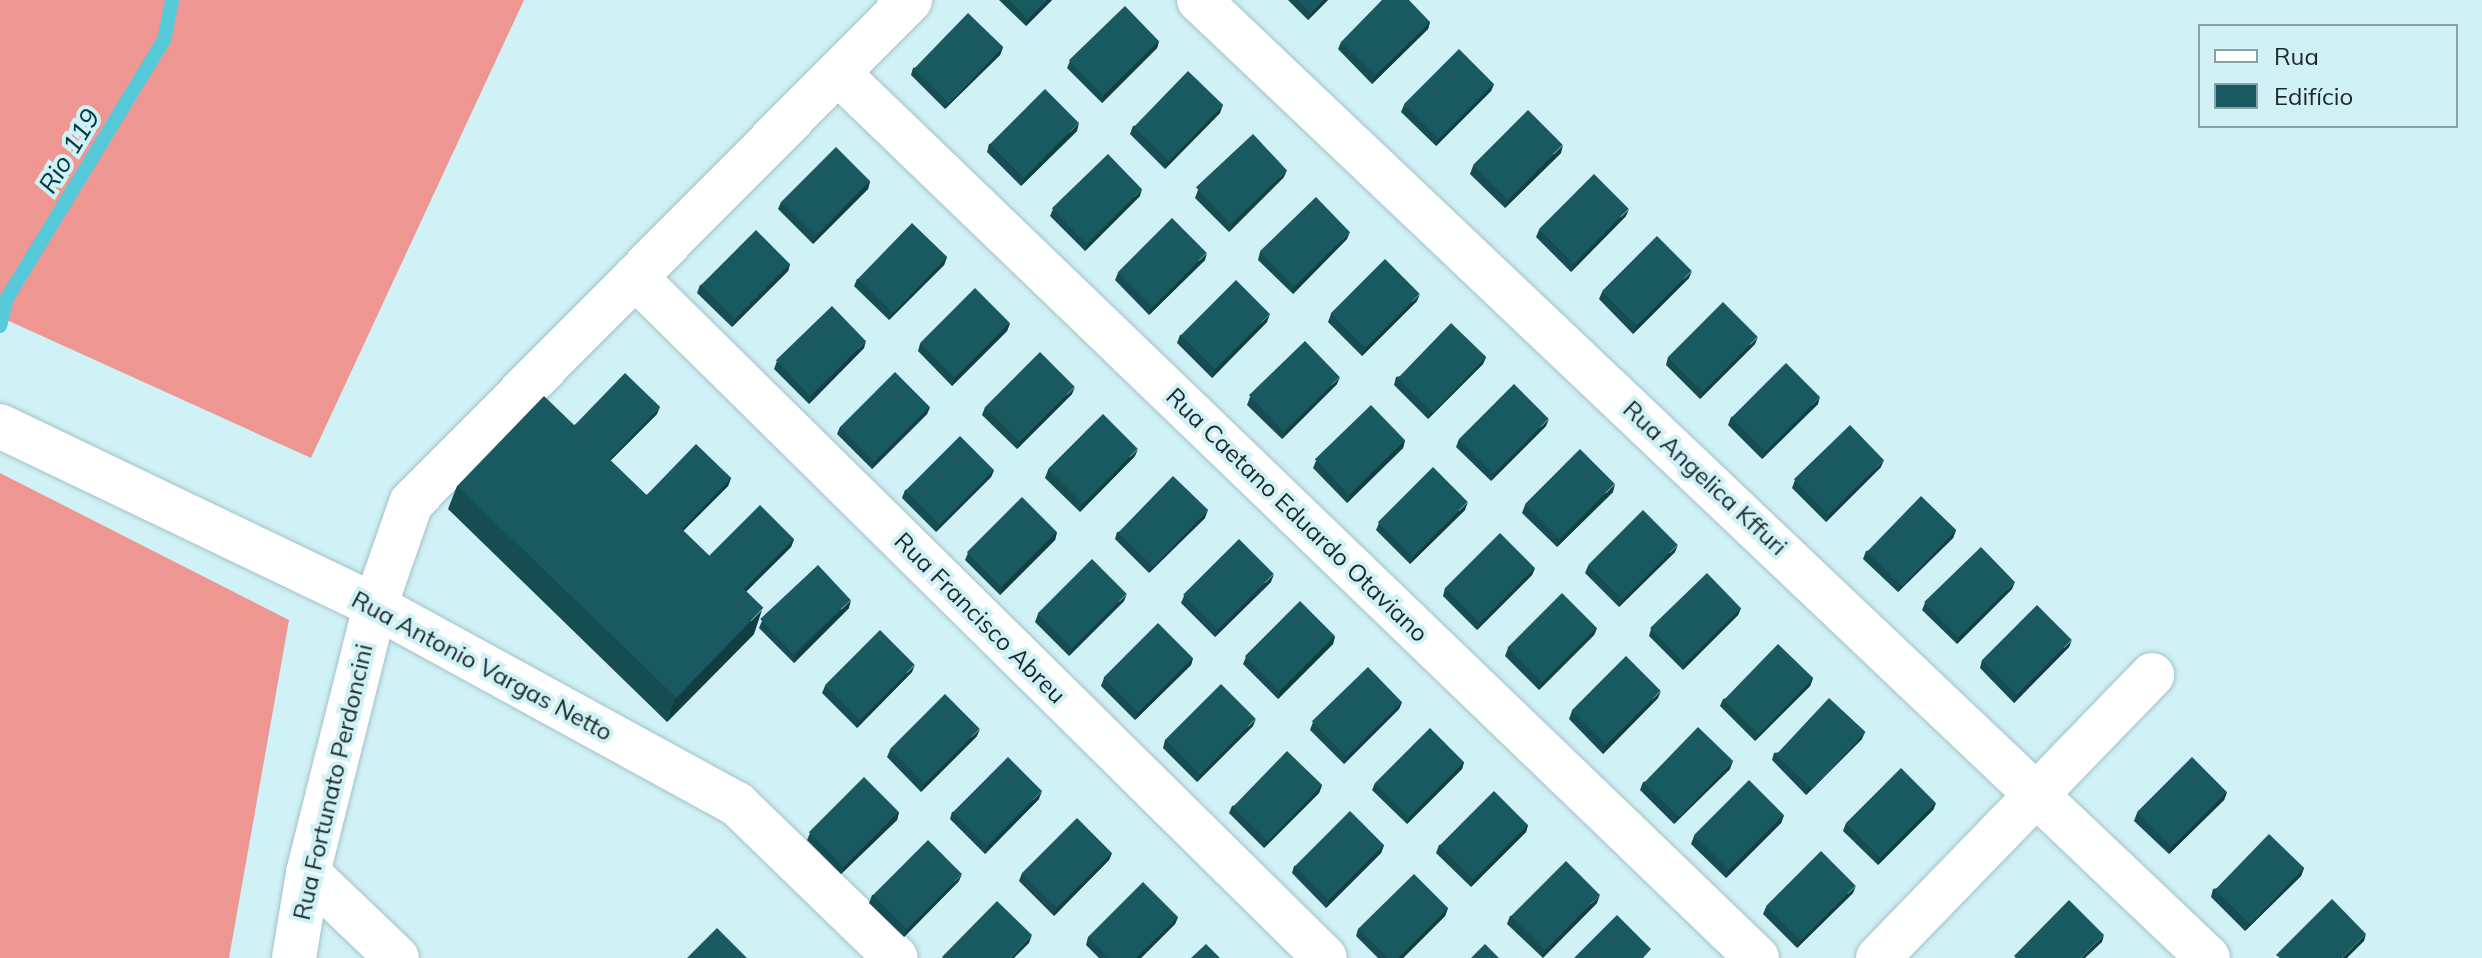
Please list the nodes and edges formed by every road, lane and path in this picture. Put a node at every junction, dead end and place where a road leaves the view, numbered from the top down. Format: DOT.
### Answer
graph roads {
  1 [pos="910,0"];
  2 [pos="1199,0"];
  3 [pos="838,73"];
  4 [pos="635,277"];
  5 [pos="12,432"];
  6 [pos="375,606"];
  7 [pos="2152,675"];
  8 [pos="2038,793"];
  9 [pos="308,873"];
  10 [pos="294,958"];
  11 [pos="397,958"];
  12 [pos="896,958"];
  13 [pos="1325,958"];
  14 [pos="1757,958"];
  15 [pos="1878,958"];
  16 [pos="2208,958"];
  1 -- 3 [label="street, Rua Fortunato Perdoncini"];
  2 -- 8 [label="street, Rua Angelica Kffuri"];
  3 -- 4 [label="street, Rua Fortunato Perdoncini"];
  3 -- 14 [label="street, Rua Caetano Eduardo Otaviano"];
  4 -- 6 [label="street, Rua Fortunato Perdoncini"];
  4 -- 13 [label="street, Rua Francisco Abreu"];
  5 -- 6 [label="street, Rua Antonio Vargas Netto"];
  6 -- 9 [label="street, Rua Fortunato Perdoncini"];
  6 -- 12 [label="street, Rua Antonio Vargas Netto"];
  7 -- 8 [label="street"];
  8 -- 15 [label="street"];
  8 -- 16 [label="street, Rua Angelica Kffuri"];
  9 -- 10 [label="street, Rua Fortunato Perdoncini"];
  9 -- 11 [label="street"];
}
